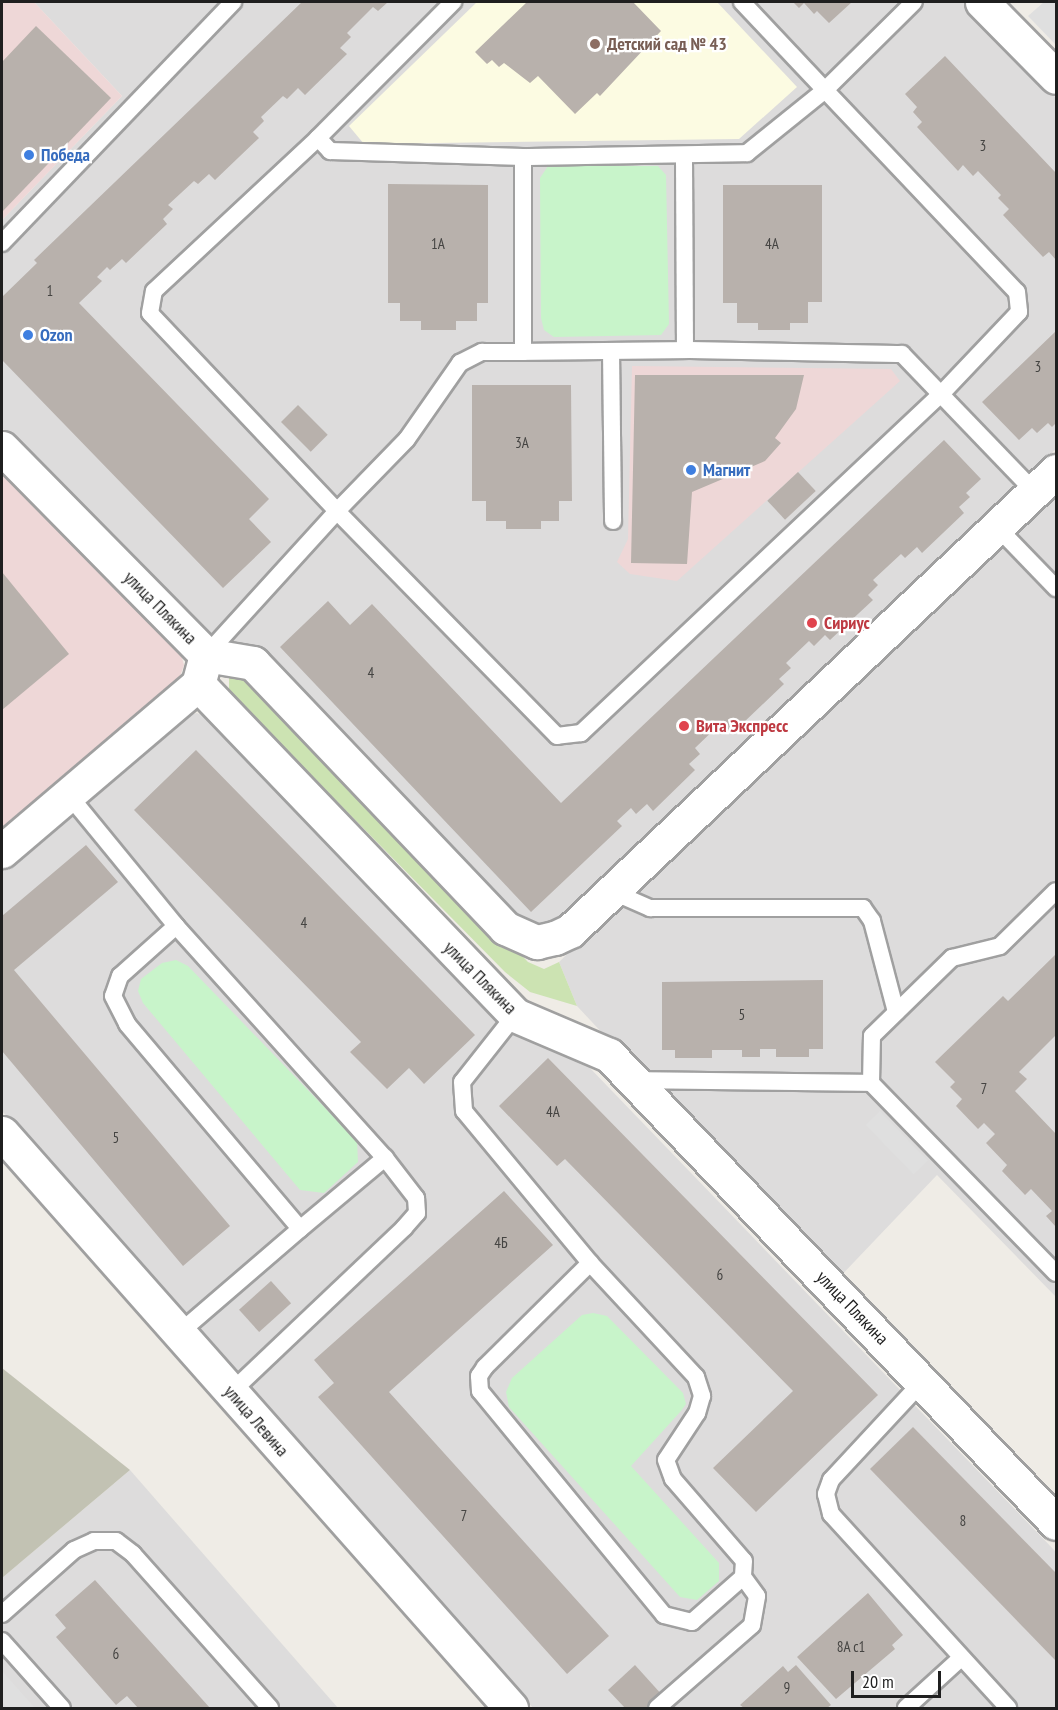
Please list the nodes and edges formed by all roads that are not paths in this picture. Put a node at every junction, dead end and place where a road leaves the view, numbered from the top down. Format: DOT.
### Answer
graph roads {
  1 [pos="233,2"];
  2 [pos="453,2"];
  3 [pos="742,2"];
  4 [pos="914,2"];
  5 [pos="982,2"];
  6 [pos="1056,77"];
  7 [pos="825,90"];
  8 [pos="318,138"];
  9 [pos="684,156"];
  10 [pos="523,157"];
  11 [pos="2,243"];
  12 [pos="685,350"];
  13 [pos="611,351"];
  14 [pos="523,352"];
  15 [pos="942,393"];
  16 [pos="2,448"];
  17 [pos="1046,482"];
  18 [pos="337,511"];
  19 [pos="613,521"];
  20 [pos="997,527"];
  21 [pos="1056,588"];
  22 [pos="202,669"];
  23 [pos="68,794"];
  24 [pos="2,851"];
  25 [pos="611,891"];
  26 [pos="1056,891"];
  27 [pos="176,926"];
  28 [pos="896,1012"];
  29 [pos="515,1015"];
  30 [pos="633,1080"];
  31 [pos="871,1083"];
  32 [pos="2,1133"];
  33 [pos="385,1158"];
  34 [pos="300,1229"];
  35 [pos="590,1263"];
  36 [pos="1056,1273"];
  37 [pos="179,1334"];
  38 [pos="922,1382"];
  39 [pos="231,1392"];
  40 [pos="1056,1523"];
  41 [pos="743,1576"];
  42 [pos="2,1614"];
  43 [pos="2,1641"];
  44 [pos="961,1658"];
  45 [pos="62,1708"];
  46 [pos="270,1708"];
  47 [pos="511,1708"];
  48 [pos="657,1708"];
  49 [pos="906,1708"];
  50 [pos="1008,1708"];
  1 -- 11 [label="lane"];
  2 -- 8 [label="lane"];
  3 -- 7 [label="lane"];
  4 -- 7 [label="lane"];
  5 -- 6 [label="street"];
  7 -- 9 [label="lane"];
  7 -- 15 [label="lane"];
  8 -- 10 [label="lane"];
  8 -- 18 [label="lane"];
  9 -- 10 [label="lane"];
  9 -- 12 [label="lane"];
  10 -- 14 [label="lane"];
  12 -- 13 [label="lane"];
  12 -- 15 [label="lane"];
  13 -- 14 [label="lane"];
  13 -- 19 [label="lane"];
  14 -- 18 [label="lane"];
  15 -- 17 [label="lane"];
  15 -- 18 [label="lane"];
  16 -- 22 [label="street, улица Плякина"];
  17 -- 20 [label="street"];
  18 -- 22 [label="lane"];
  20 -- 21 [label="lane"];
  20 -- 25 [label="street"];
  22 -- 23 [label="street"];
  22 -- 25 [label="street"];
  22 -- 29 [label="street, улица Плякина"];
  23 -- 24 [label="street"];
  23 -- 27 [label="lane"];
  25 -- 28 [label="lane"];
  26 -- 28 [label="lane"];
  27 -- 33 [label="lane"];
  27 -- 34 [label="lane"];
  28 -- 31 [label="lane"];
  29 -- 30 [label="street, улица Плякина"];
  29 -- 35 [label="lane"];
  30 -- 31 [label="lane"];
  30 -- 38 [label="street, улица Плякина"];
  31 -- 36 [label="lane"];
  32 -- 37 [label="street, улица Левина"];
  33 -- 34 [label="lane"];
  33 -- 39 [label="lane"];
  34 -- 37 [label="lane"];
  35 -- 41 [label="lane"];
  35 -- 41 [label="lane"];
  37 -- 39 [label="street, улица Левина"];
  38 -- 40 [label="street, улица Плякина"];
  38 -- 44 [label="lane"];
  39 -- 47 [label="street, улица Левина"];
  41 -- 48 [label="lane"];
  42 -- 46 [label="lane"];
  43 -- 45 [label="lane"];
  44 -- 49 [label="lane"];
  44 -- 50 [label="lane"];
}
